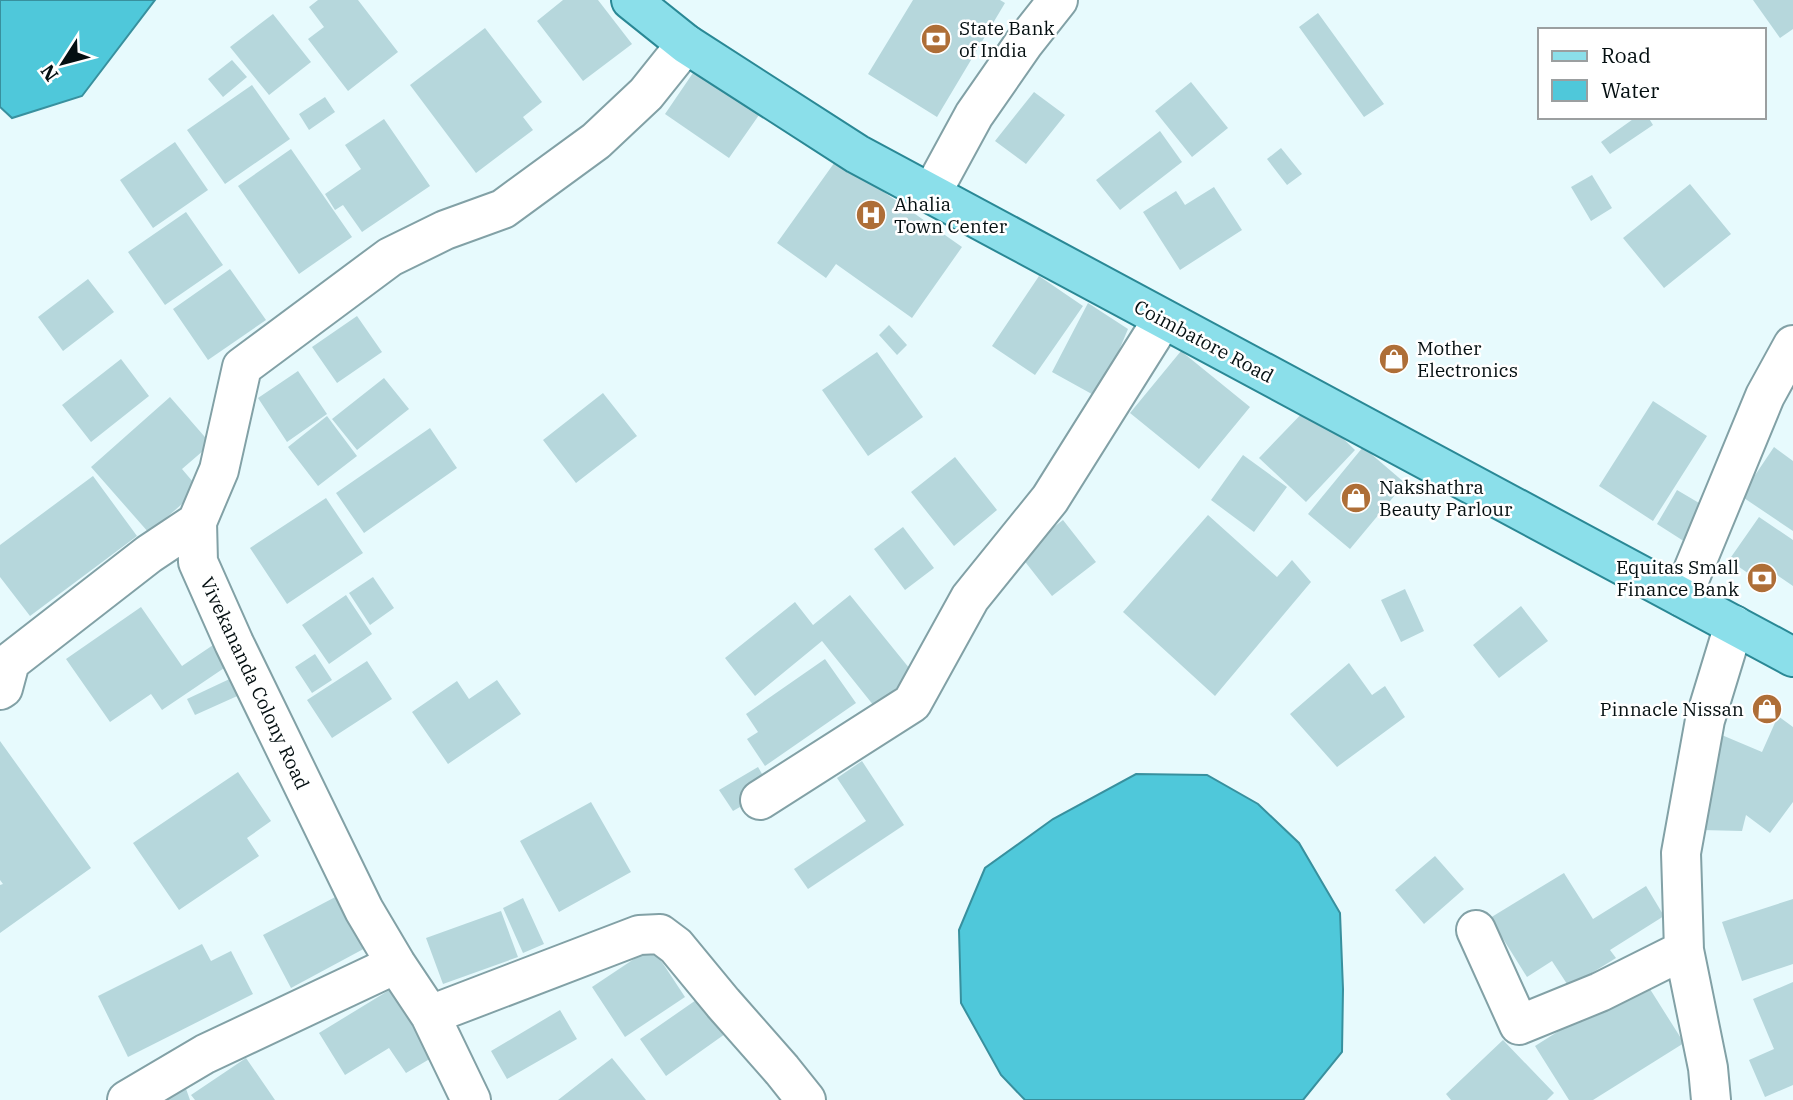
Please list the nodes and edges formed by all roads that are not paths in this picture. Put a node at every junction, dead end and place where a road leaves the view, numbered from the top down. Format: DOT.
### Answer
graph roads {
  1 [pos="631,0"];
  2 [pos="1058,0"];
  3 [pos="687,44"];
  4 [pos="931,194"];
  5 [pos="1163,319"];
  6 [pos="1793,345"];
  7 [pos="197,522"];
  8 [pos="1682,597"];
  9 [pos="1734,625"];
  10 [pos="1793,657"];
  11 [pos="0,690"];
  12 [pos="760,800"];
  13 [pos="1476,929"];
  14 [pos="1685,950"];
  15 [pos="396,964"];
  16 [pos="430,1015"];
  17 [pos="127,1100"];
  18 [pos="471,1100"];
  19 [pos="806,1100"];
  20 [pos="1711,1100"];
  1 -- 3 [label="main road, Coimbatore Road"];
  2 -- 4 [label="street"];
  3 -- 4 [label="main road, Coimbatore Road"];
  3 -- 7 [label="street, Vivekananda Colony Road"];
  4 -- 5 [label="main road, Coimbatore Road"];
  5 -- 8 [label="main road, Coimbatore Road"];
  5 -- 12 [label="street"];
  6 -- 8 [label="street"];
  7 -- 11 [label="street"];
  7 -- 15 [label="street, Vivekananda Colony Road"];
  8 -- 9 [label="main road, Coimbatore Road"];
  9 -- 10 [label="main road, Coimbatore Road"];
  9 -- 14 [label="street"];
  13 -- 14 [label="street"];
  14 -- 20 [label="street"];
  15 -- 16 [label="street, Vivekananda Colony Road"];
  15 -- 17 [label="street"];
  16 -- 18 [label="street, Vivekananda Colony Road"];
  16 -- 19 [label="street"];
}
